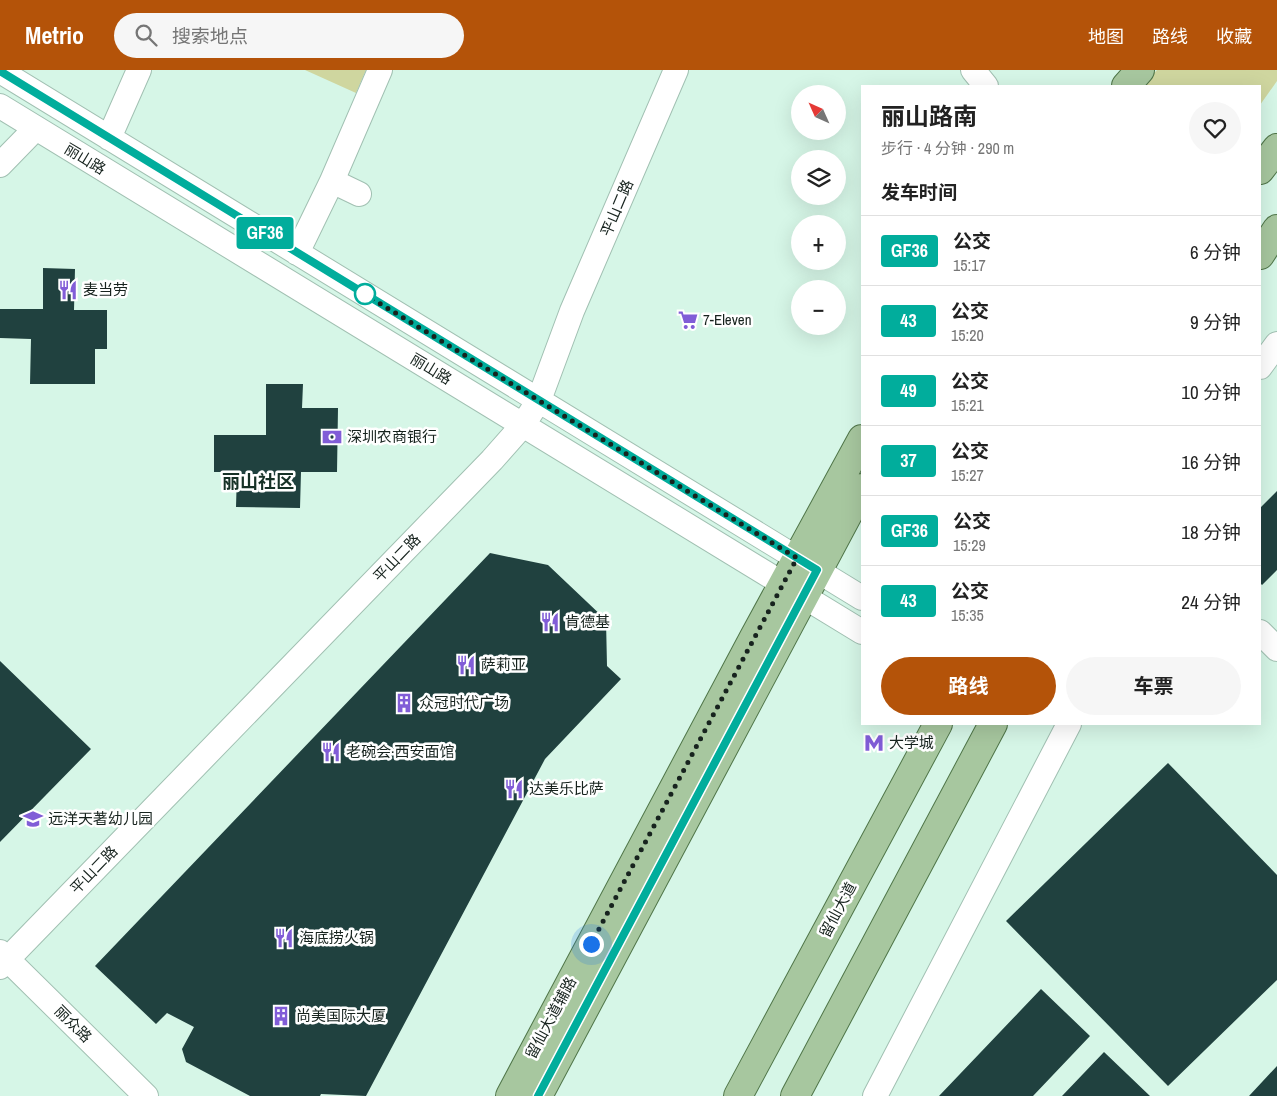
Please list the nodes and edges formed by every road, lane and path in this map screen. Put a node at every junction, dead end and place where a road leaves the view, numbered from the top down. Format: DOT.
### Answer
graph roads {
  1 [pos="139,70"];
  2 [pos="380,70"];
  3 [pos="676,70"];
  4 [pos="974,70"];
  5 [pos="1118,70"];
  6 [pos="1140,70"];
  7 [pos="0,71"];
  8 [pos="985,85"];
  9 [pos="1105,85"];
  10 [pos="1127,85"];
  11 [pos="0,106"];
  12 [pos="36,128"];
  13 [pos="109,138"];
  14 [pos="1277,148"];
  15 [pos="0,165"];
  16 [pos="1261,169"];
  17 [pos="332,181"];
  18 [pos="359,194"];
  19 [pos="1277,230"];
  20 [pos="297,253"];
  21 [pos="1261,254"];
  22 [pos="1277,344"];
  23 [pos="1261,366"];
  24 [pos="539,400"];
  25 [pos="523,425"];
  26 [pos="861,441"];
  27 [pos="861,489"];
  28 [pos="807,564"];
  29 [pos="793,590"];
  30 [pos="861,597"];
  31 [pos="861,631"];
  32 [pos="937,725"];
  33 [pos="992,725"];
  34 [pos="1068,725"];
  35 [pos="2,959"];
  36 [pos="146,1096"];
  37 [pos="510,1096"];
  38 [pos="538,1096"];
  39 [pos="738,1096"];
  40 [pos="795,1096"];
  41 [pos="875,1096"];
  1 -- 13 [label="street"];
  2 -- 17 [label="street"];
  3 -- 24 [label="street, 平山二路"];
  4 -- 8 [label="street"];
  5 -- 9 [label="main road"];
  6 -- 10 [label="main road"];
  7 -- 13 [label="street, 丽山路"];
  11 -- 12 [label="street, 丽山路"];
  12 -- 15 [label="street"];
  12 -- 25 [label="street, 丽山路"];
  13 -- 20 [label="street, 丽山路"];
  14 -- 16 [label="main road"];
  17 -- 18 [label="street"];
  17 -- 20 [label="street"];
  19 -- 21 [label="main road"];
  20 -- 24 [label="street, 丽山路"];
  22 -- 23 [label="street"];
  24 -- 25 [label="street, 平山二路"];
  24 -- 28 [label="street, 丽山路"];
  25 -- 29 [label="street, 丽山路"];
  25 -- 35 [label="street, 平山二路"];
  26 -- 28 [label="main road, 留仙大道辅路"];
  27 -- 28 [label="main road, 留仙大道辅路"];
  28 -- 29 [label="main road, 留仙大道辅路"];
  28 -- 30 [label="street, 丽山路"];
  29 -- 31 [label="street, 丽山路"];
  29 -- 37 [label="main road, 留仙大道辅路"];
  29 -- 38 [label="main road, 留仙大道辅路"];
  32 -- 39 [label="main road, 留仙大道"];
  33 -- 40 [label="main road"];
  34 -- 41 [label="street"];
  35 -- 36 [label="street, 丽众路"];
}
